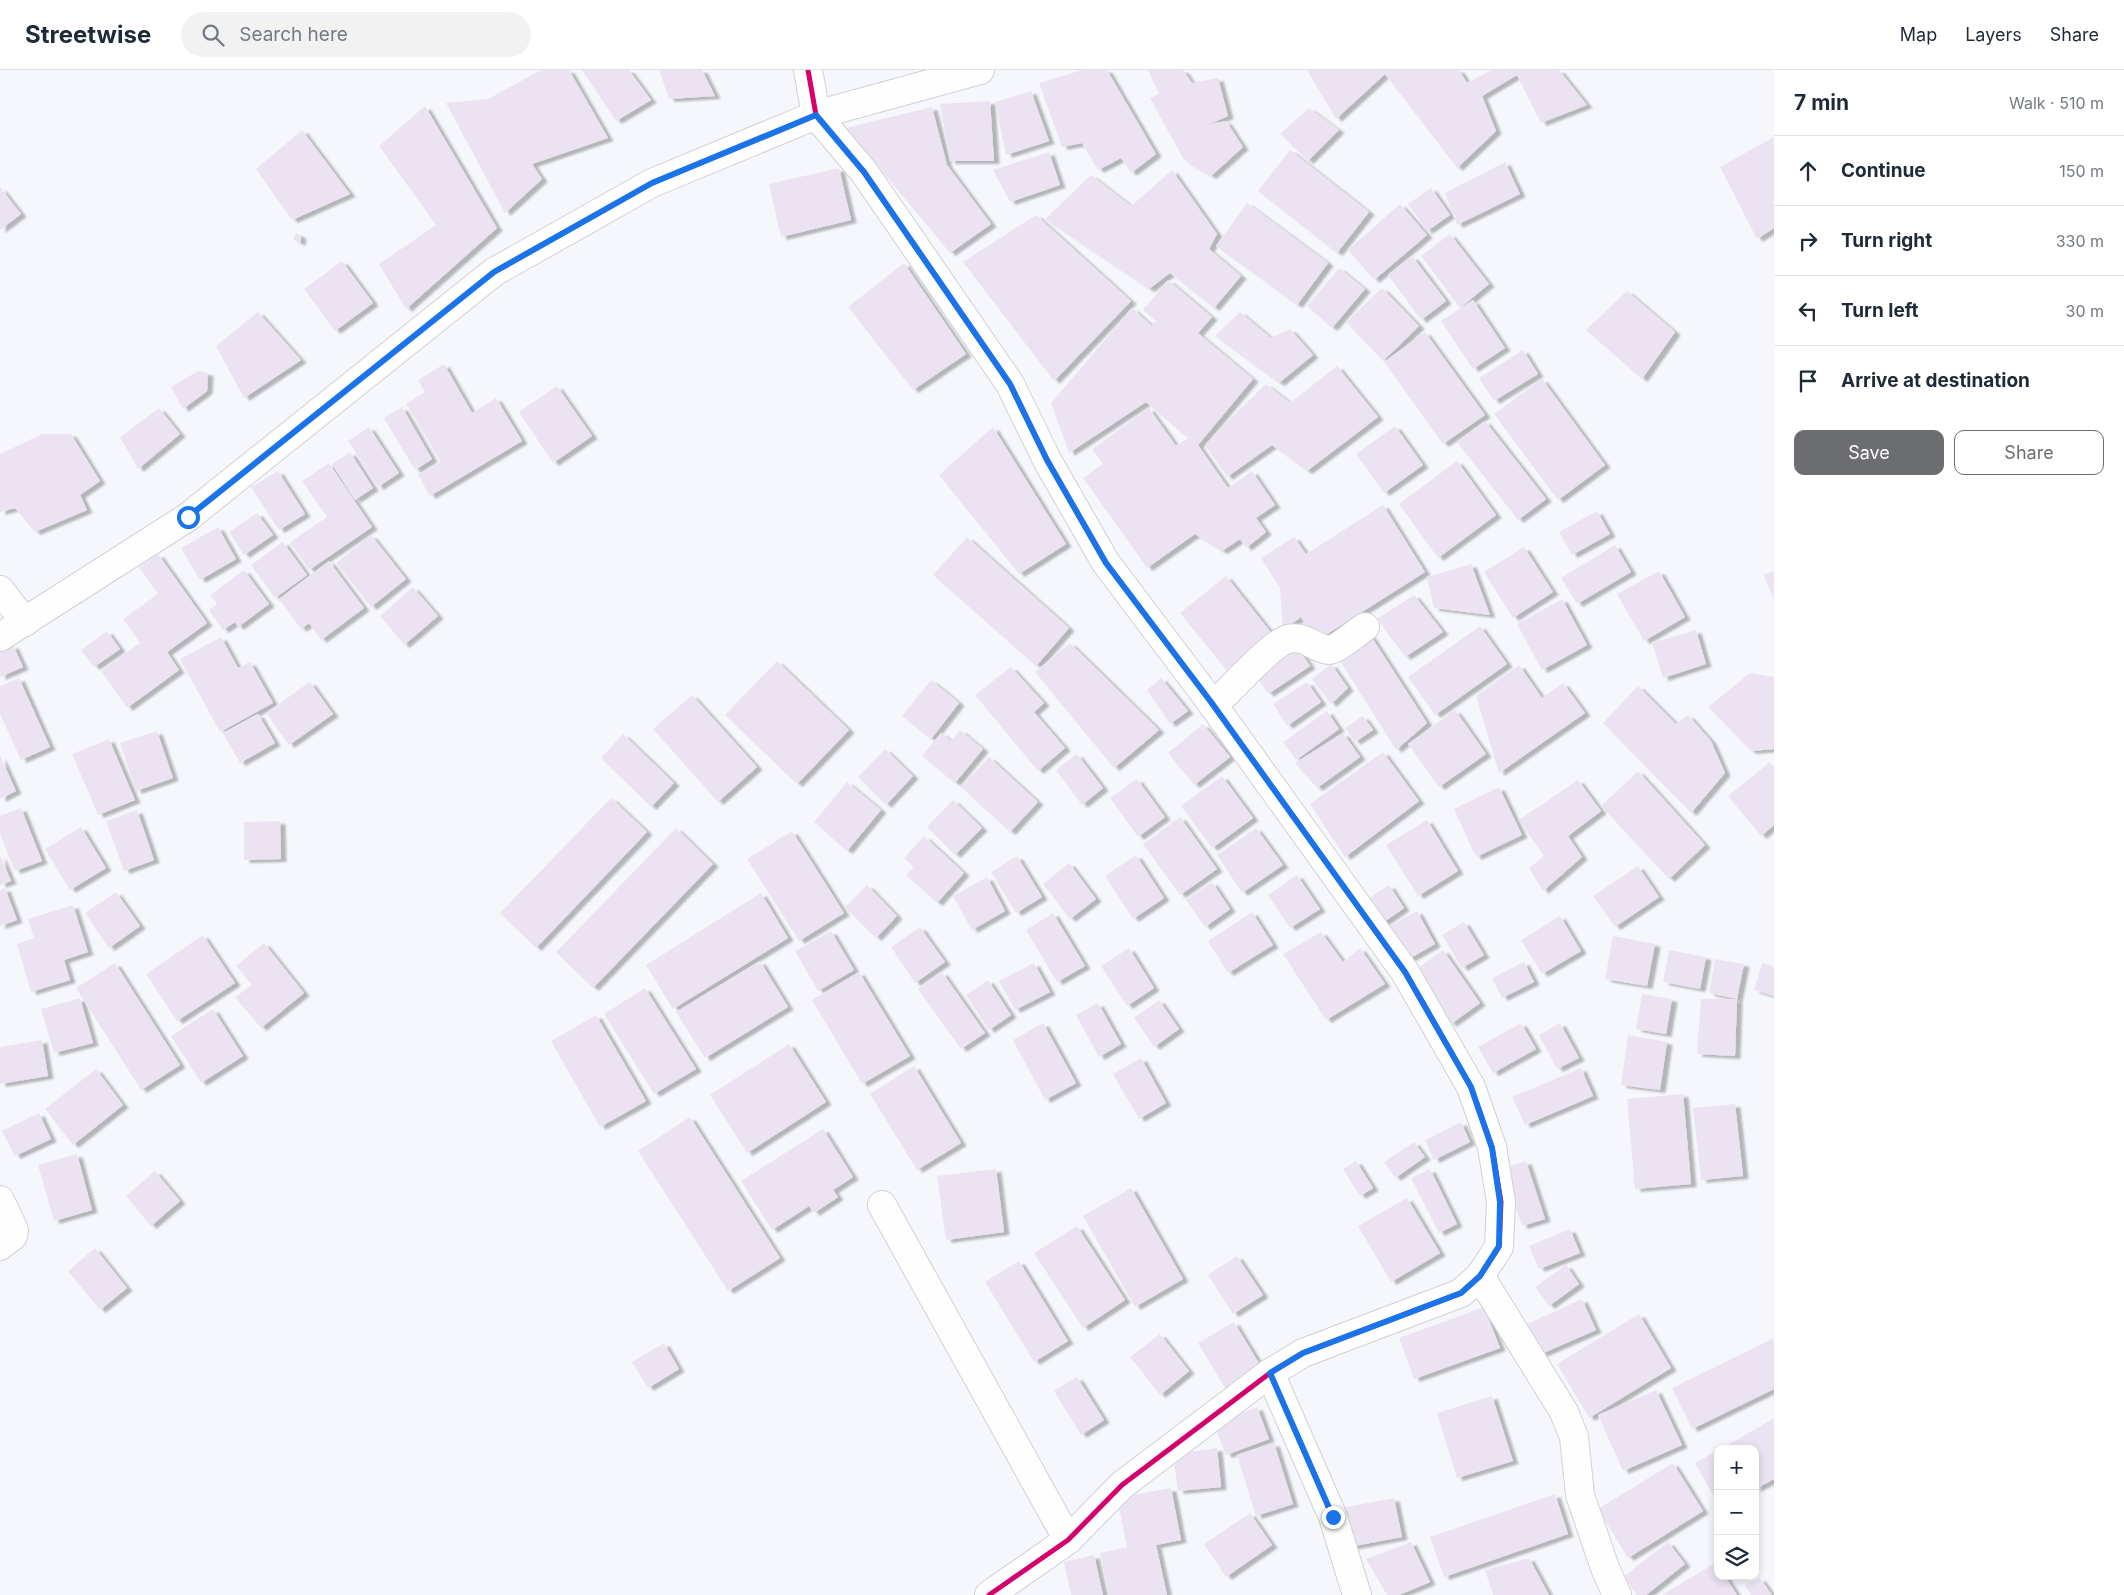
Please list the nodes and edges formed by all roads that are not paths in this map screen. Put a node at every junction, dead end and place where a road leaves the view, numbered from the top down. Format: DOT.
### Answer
graph roads {
  1 [pos="808,70"];
  2 [pos="980,70"];
  3 [pos="816,115"];
  4 [pos="0,590"];
  5 [pos="24,622"];
  6 [pos="1365,627"];
  7 [pos="0,637"];
  8 [pos="1213,706"];
  9 [pos="0,1200"];
  10 [pos="882,1205"];
  11 [pos="0,1246"];
  12 [pos="1480,1276"];
  13 [pos="1270,1373"];
  14 [pos="1068,1540"];
  15 [pos="1020,1584"];
  16 [pos="989,1595"];
  17 [pos="1357,1595"];
  18 [pos="1617,1595"];
  1 -- 3 [label="street"];
  2 -- 3 [label="street"];
  3 -- 5 [label="street"];
  3 -- 8 [label="street"];
  4 -- 5 [label="street"];
  5 -- 7 [label="street"];
  6 -- 8 [label="street"];
  8 -- 12 [label="street"];
  9 -- 11 [label="street"];
  10 -- 14 [label="street"];
  12 -- 13 [label="street"];
  12 -- 18 [label="street"];
  13 -- 14 [label="street"];
  13 -- 17 [label="street"];
  14 -- 15 [label="street"];
  15 -- 16 [label="street"];
}
